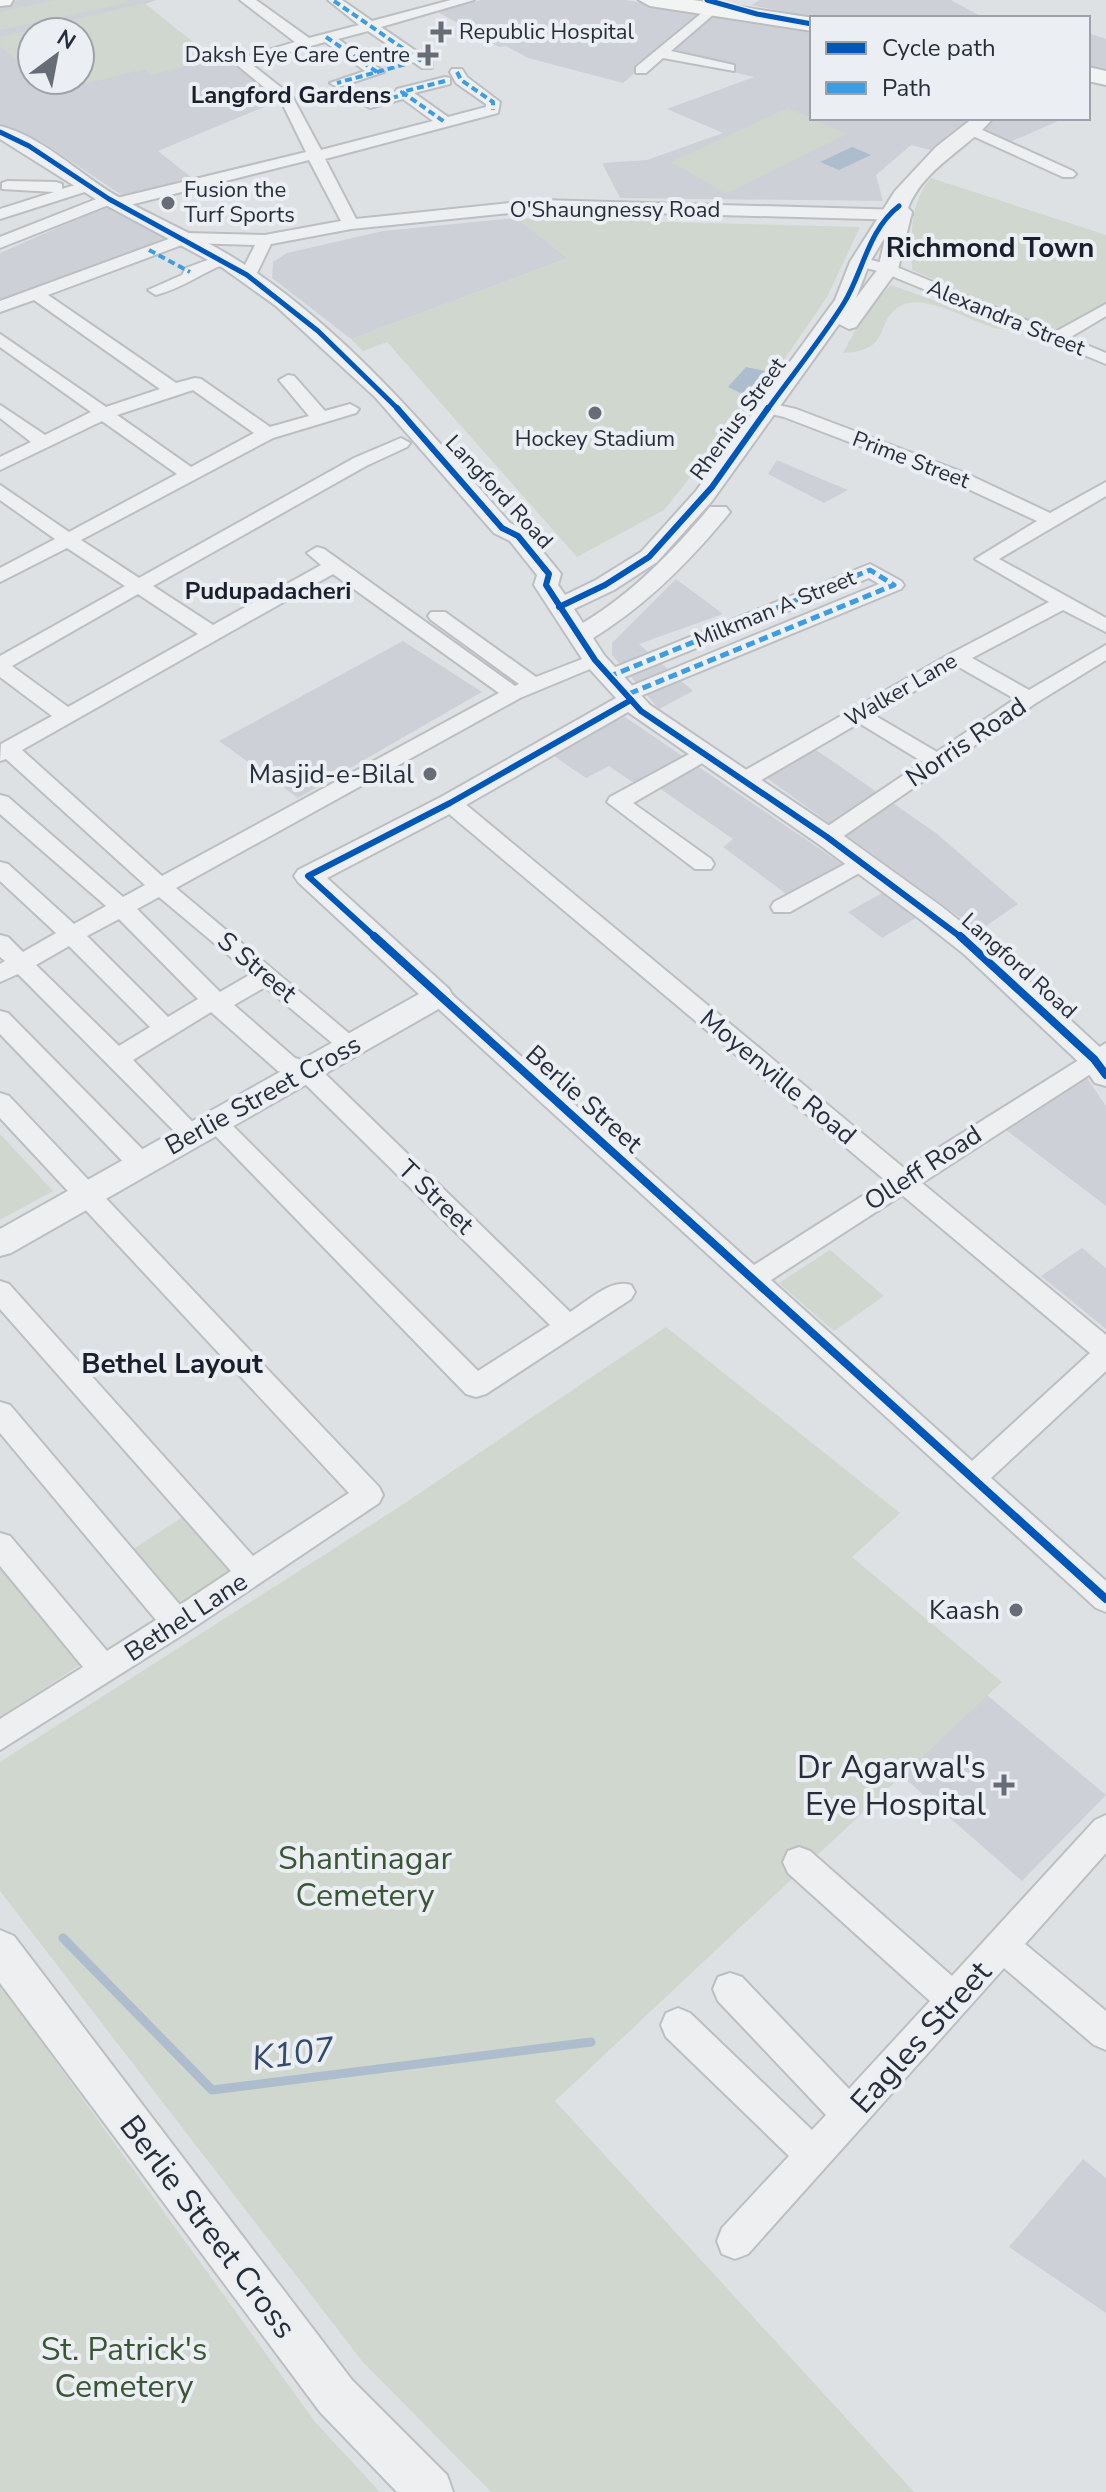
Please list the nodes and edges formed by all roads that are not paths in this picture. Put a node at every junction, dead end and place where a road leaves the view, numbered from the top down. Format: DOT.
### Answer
graph roads {
  1 [pos="247,0"];
  2 [pos="467,0"];
  3 [pos="650,0"];
  4 [pos="677,0"];
  5 [pos="334,1"];
  6 [pos="712,6"];
  7 [pos="810,24"];
  8 [pos="370,25"];
  9 [pos="326,37"];
  10 [pos="305,42"];
  11 [pos="660,53"];
  12 [pos="406,64"];
  13 [pos="427,65"];
  14 [pos="729,68"];
  15 [pos="641,70"];
  16 [pos="377,72"];
  17 [pos="337,83"];
  18 [pos="406,94"];
  19 [pos="370,104"];
  20 [pos="446,123"];
  21 [pos="976,124"];
  22 [pos="0,132"];
  23 [pos="314,156"];
  24 [pos="63,167"];
  25 [pos="1068,174"];
  26 [pos="88,186"];
  27 [pos="1,188"];
  28 [pos="114,201"];
  29 [pos="17,207"];
  30 [pos="898,212"];
  31 [pos="0,214"];
  32 [pos="351,224"];
  33 [pos="185,238"];
  34 [pos="265,240"];
  35 [pos="884,242"];
  36 [pos="0,243"];
  37 [pos="149,250"];
  38 [pos="221,260"];
  39 [pos="860,262"];
  40 [pos="888,269"];
  41 [pos="190,272"];
  42 [pos="248,275"];
  43 [pos="156,290"];
  44 [pos="35,293"];
  45 [pos="0,307"];
  46 [pos="1106,309"];
  47 [pos="0,339"];
  48 [pos="1055,339"];
  49 [pos="1106,359"];
  50 [pos="288,380"];
  51 [pos="174,390"];
  52 [pos="350,409"];
  53 [pos="0,410"];
  54 [pos="780,411"];
  55 [pos="104,413"];
  56 [pos="321,418"];
  57 [pos="267,434"];
  58 [pos="45,443"];
  59 [pos="401,443"];
  60 [pos="0,464"];
  61 [pos="190,475"];
  62 [pos="1106,488"];
  63 [pos="0,491"];
  64 [pos="1079,504"];
  65 [pos="1101,513"];
  66 [pos="1051,520"];
  67 [pos="68,540"];
  68 [pos="628,571"];
  69 [pos="2,573"];
  70 [pos="543,574"];
  71 [pos="651,582"];
  72 [pos="142,585"];
  73 [pos="1062,603"];
  74 [pos="559,607"];
  75 [pos="438,616"];
  76 [pos="1106,626"];
  77 [pos="211,633"];
  78 [pos="579,636"];
  79 [pos="1106,651"];
  80 [pos="957,658"];
  81 [pos="0,665"];
  82 [pos="615,683"];
  83 [pos="523,689"];
  84 [pos="1029,699"];
  85 [pos="858,714"];
  86 [pos="66,716"];
  87 [pos="4,752"];
  88 [pos="704,753"];
  89 [pos="937,761"];
  90 [pos="743,781"];
  91 [pos="0,802"];
  92 [pos="450,803"];
  93 [pos="827,837"];
  94 [pos="862,862"];
  95 [pos="703,864"];
  96 [pos="0,869"];
  97 [pos="162,888"];
  98 [pos="782,907"];
  99 [pos="123,909"];
  100 [pos="73,936"];
  101 [pos="0,943"];
  102 [pos="11,969"];
  103 [pos="267,975"];
  104 [pos="439,996"];
  105 [pos="215,1002"];
  106 [pos="0,1019"];
  107 [pos="166,1029"];
  108 [pos="352,1046"];
  109 [pos="118,1058"];
  110 [pos="1102,1062"];
  111 [pos="306,1070"];
  112 [pos="0,1102"];
  113 [pos="205,1129"];
  114 [pos="141,1164"];
  115 [pos="902,1181"];
  116 [pos="88,1194"];
  117 [pos="0,1244"];
  118 [pos="754,1278"];
  119 [pos="0,1291"];
  120 [pos="622,1292"];
  121 [pos="567,1325"];
  122 [pos="1106,1353"];
  123 [pos="0,1413"];
  124 [pos="972,1478"];
  125 [pos="0,1545"];
  126 [pos="251,1574"];
  127 [pos="1106,1599"];
  128 [pos="177,1623"];
  129 [pos="104,1670"];
  130 [pos="0,1736"];
  131 [pos="1106,1830"];
  132 [pos="799,1862"];
  133 [pos="1003,1946"];
  134 [pos="0,1950"];
  135 [pos="730,1989"];
  136 [pos="954,2000"];
  137 [pos="678,2025"];
  138 [pos="1106,2033"];
  139 [pos="850,2115"];
  140 [pos="813,2155"];
  141 [pos="735,2241"];
  142 [pos="430,2492"];
  1 -- 10 [label="street"];
  2 -- 8 [label="street"];
  3 -- 6 [label="main road"];
  4 -- 6 [label="main road"];
  5 -- 8 [label="street"];
  6 -- 7 [label="main road"];
  6 -- 11 [label="street"];
  8 -- 9 [label="street"];
  8 -- 13 [label="street"];
  9 -- 10 [label="street"];
  9 -- 16 [label="street"];
  10 -- 23 [label="street"];
  11 -- 14 [label="street"];
  11 -- 15 [label="street"];
  12 -- 16 [label="street"];
  16 -- 17 [label="street"];
  18 -- 19 [label="street"];
  18 -- 20 [label="street"];
  18 -- 20 [label="street"];
  20 -- 23 [label="street"];
  21 -- 25 [label="street"];
  21 -- 30 [label="street, Rhenius Street"];
  22 -- 24 [label="street, Langford Road"];
  23 -- 28 [label="street"];
  23 -- 32 [label="street"];
  24 -- 26 [label="street, Langford Road"];
  24 -- 27 [label="street"];
  26 -- 27 [label="street"];
  26 -- 28 [label="street, Langford Road"];
  26 -- 29 [label="street"];
  27 -- 29 [label="street"];
  28 -- 33 [label="street, Langford Road"];
  28 -- 36 [label="street"];
  29 -- 31 [label="street"];
  30 -- 32 [label="street, O'Shaungnessy Road"];
  30 -- 35 [label="street, Rhenius Street"];
  32 -- 34 [label="street, O'Shaungnessy Road"];
  33 -- 34 [label="street, O'Shaungnessy Road"];
  33 -- 37 [label="street, O'Shaungnessy Road"];
  33 -- 38 [label="street, Langford Road"];
  34 -- 42 [label="street"];
  35 -- 39 [label="street, Rhenius Street"];
  35 -- 40 [label="street, Rhenius Street"];
  37 -- 41 [label="street"];
  37 -- 44 [label="street, O'Shaungnessy Road"];
  38 -- 41 [label="street"];
  38 -- 42 [label="street, Langford Road"];
  39 -- 40 [label="street, Alexandra Street"];
  39 -- 54 [label="street, Rhenius Street"];
  40 -- 48 [label="street, Alexandra Street"];
  40 -- 54 [label="street, Rhenius Street"];
  41 -- 43 [label="street"];
  42 -- 70 [label="street, Langford Road"];
  44 -- 45 [label="street, O'Shaungnessy Road"];
  44 -- 51 [label="street"];
  46 -- 48 [label="street"];
  47 -- 55 [label="street"];
  48 -- 49 [label="street, Alexandra Street"];
  50 -- 56 [label="street"];
  51 -- 55 [label="street"];
  51 -- 57 [label="street"];
  52 -- 56 [label="street"];
  53 -- 58 [label="street"];
  54 -- 66 [label="street, Prime Street"];
  54 -- 68 [label="street, Rhenius Street"];
  54 -- 71 [label="street, Rhenius Street"];
  55 -- 58 [label="street"];
  55 -- 61 [label="street"];
  56 -- 57 [label="street"];
  57 -- 61 [label="street"];
  58 -- 60 [label="street"];
  59 -- 72 [label="street"];
  61 -- 67 [label="street"];
  62 -- 64 [label="street"];
  63 -- 67 [label="street"];
  64 -- 65 [label="street"];
  64 -- 66 [label="street"];
  66 -- 73 [label="street"];
  67 -- 69 [label="street"];
  67 -- 72 [label="street"];
  68 -- 70 [label="street"];
  68 -- 71 [label="street"];
  68 -- 74 [label="street, Rhenius Street"];
  70 -- 74 [label="street, Langford Road"];
  71 -- 78 [label="street, Rhenius Street"];
  72 -- 77 [label="street"];
  72 -- 81 [label="street"];
  73 -- 76 [label="street"];
  73 -- 80 [label="street, Walker Lane"];
  74 -- 78 [label="street, Langford Road"];
  75 -- 83 [label="street"];
  77 -- 83 [label="street"];
  77 -- 86 [label="street"];
  78 -- 82 [label="street, Langford Road"];
  79 -- 84 [label="street, Norris Road"];
  80 -- 84 [label="street"];
  80 -- 85 [label="street, Walker Lane"];
  81 -- 86 [label="street"];
  82 -- 82 [label="street, Milkman A Street"];
  82 -- 83 [label="street"];
  82 -- 88 [label="street, Langford Road"];
  82 -- 92 [label="street, Berlie Street"];
  83 -- 97 [label="street"];
  84 -- 89 [label="street, Norris Road"];
  85 -- 89 [label="street"];
  85 -- 90 [label="street, Walker Lane"];
  86 -- 87 [label="street"];
  87 -- 97 [label="street, S Street"];
  88 -- 90 [label="street, Langford Road"];
  88 -- 95 [label="street"];
  89 -- 93 [label="street, Norris Road"];
  90 -- 93 [label="street, Langford Road"];
  91 -- 99 [label="street, T Street"];
  92 -- 104 [label="street, Berlie Street"];
  92 -- 115 [label="street, Moyenville Road"];
  93 -- 94 [label="street, Langford Road"];
  94 -- 98 [label="street"];
  94 -- 110 [label="street, Langford Road"];
  96 -- 100 [label="street"];
  97 -- 99 [label="street"];
  97 -- 103 [label="street, S Street"];
  99 -- 100 [label="street"];
  99 -- 105 [label="street, T Street"];
  100 -- 102 [label="street"];
  100 -- 107 [label="street"];
  101 -- 102 [label="street"];
  102 -- 109 [label="street"];
  103 -- 105 [label="street"];
  103 -- 108 [label="street, S Street"];
  104 -- 108 [label="street, Berlie Street Cross"];
  104 -- 118 [label="street, Berlie Street"];
  105 -- 107 [label="street"];
  105 -- 111 [label="street, T Street"];
  106 -- 114 [label="street"];
  107 -- 109 [label="street"];
  108 -- 111 [label="street, Berlie Street Cross"];
  109 -- 113 [label="street"];
  110 -- 115 [label="street, Olleff Road"];
  111 -- 113 [label="street, Berlie Street Cross"];
  111 -- 121 [label="street, T Street"];
  112 -- 116 [label="street"];
  113 -- 114 [label="street, Berlie Street Cross"];
  113 -- 121 [label="street"];
  114 -- 116 [label="street, Berlie Street Cross"];
  115 -- 118 [label="street, Olleff Road"];
  115 -- 122 [label="street, Moyenville Road"];
  116 -- 117 [label="street, Berlie Street Cross"];
  116 -- 126 [label="street, Bethel Lane"];
  118 -- 124 [label="street, Berlie Street"];
  119 -- 126 [label="street"];
  120 -- 121 [label="street"];
  122 -- 124 [label="street"];
  123 -- 128 [label="street"];
  124 -- 127 [label="street, Berlie Street"];
  125 -- 129 [label="street"];
  126 -- 128 [label="street, Bethel Lane"];
  128 -- 129 [label="street, Bethel Lane"];
  129 -- 130 [label="street, Bethel Lane"];
  131 -- 133 [label="street, Eagles Street"];
  132 -- 136 [label="street"];
  133 -- 136 [label="street, Eagles Street"];
  133 -- 138 [label="street"];
  134 -- 142 [label="street, Berlie Street Cross"];
  135 -- 139 [label="street"];
  136 -- 139 [label="street, Eagles Street"];
  137 -- 140 [label="street"];
  139 -- 140 [label="street, Eagles Street"];
  140 -- 141 [label="street, Eagles Street"];
}
